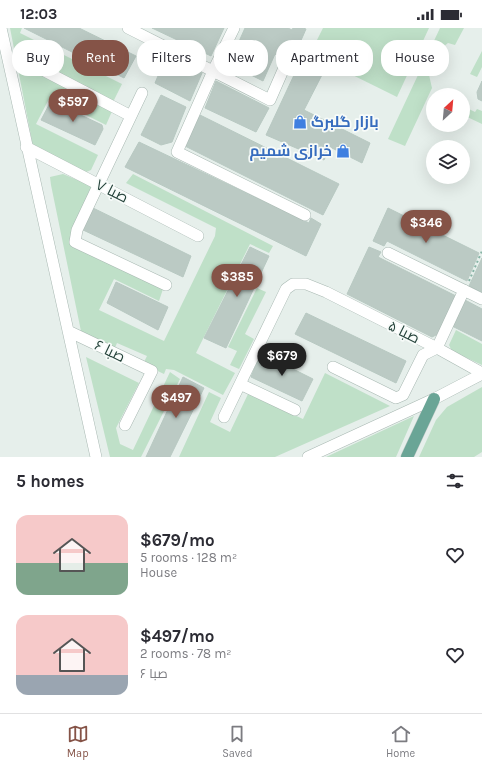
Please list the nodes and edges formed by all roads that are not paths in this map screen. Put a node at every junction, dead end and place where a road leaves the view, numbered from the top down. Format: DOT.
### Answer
graph roads {
  1 [pos="1,28"];
  2 [pos="128,28"];
  3 [pos="234,28"];
  4 [pos="213,71"];
  5 [pos="54,76"];
  6 [pos="280,76"];
  7 [pos="142,93"];
  8 [pos="131,116"];
  9 [pos="26,147"];
  10 [pos="99,184"];
  11 [pos="305,215"];
  12 [pos="198,236"];
  13 [pos="388,253"];
  14 [pos="166,285"];
  15 [pos="464,290"];
  16 [pos="482,299"];
  17 [pos="68,331"];
  18 [pos="437,348"];
  19 [pos="333,368"];
  20 [pos="482,373"];
  21 [pos="240,384"];
  22 [pos="434,399"];
  23 [pos="295,410"];
  24 [pos="224,417"];
  25 [pos="125,425"];
  26 [pos="96,457"];
  27 [pos="308,457"];
  28 [pos="407,457"];
  1 -- 9 [label="street"];
  2 -- 4 [label="street"];
  3 -- 4 [label="street"];
  4 -- 6 [label="street"];
  4 -- 11 [label="street"];
  5 -- 8 [label="street"];
  7 -- 8 [label="street"];
  8 -- 10 [label="street"];
  9 -- 10 [label="street, صبا ۷"];
  9 -- 17 [label="street"];
  10 -- 12 [label="street, صبا ۷"];
  10 -- 14 [label="street"];
  13 -- 15 [label="street"];
  15 -- 16 [label="street"];
  15 -- 18 [label="street"];
  17 -- 25 [label="street, صبا ۶"];
  17 -- 26 [label="street"];
  18 -- 19 [label="street"];
  18 -- 20 [label="street, صبا ۵"];
  18 -- 21 [label="street, صبا ۵"];
  20 -- 22 [label="street"];
  21 -- 23 [label="street"];
  21 -- 24 [label="street"];
  22 -- 27 [label="street"];
  22 -- 28 [label="main road"];
}
